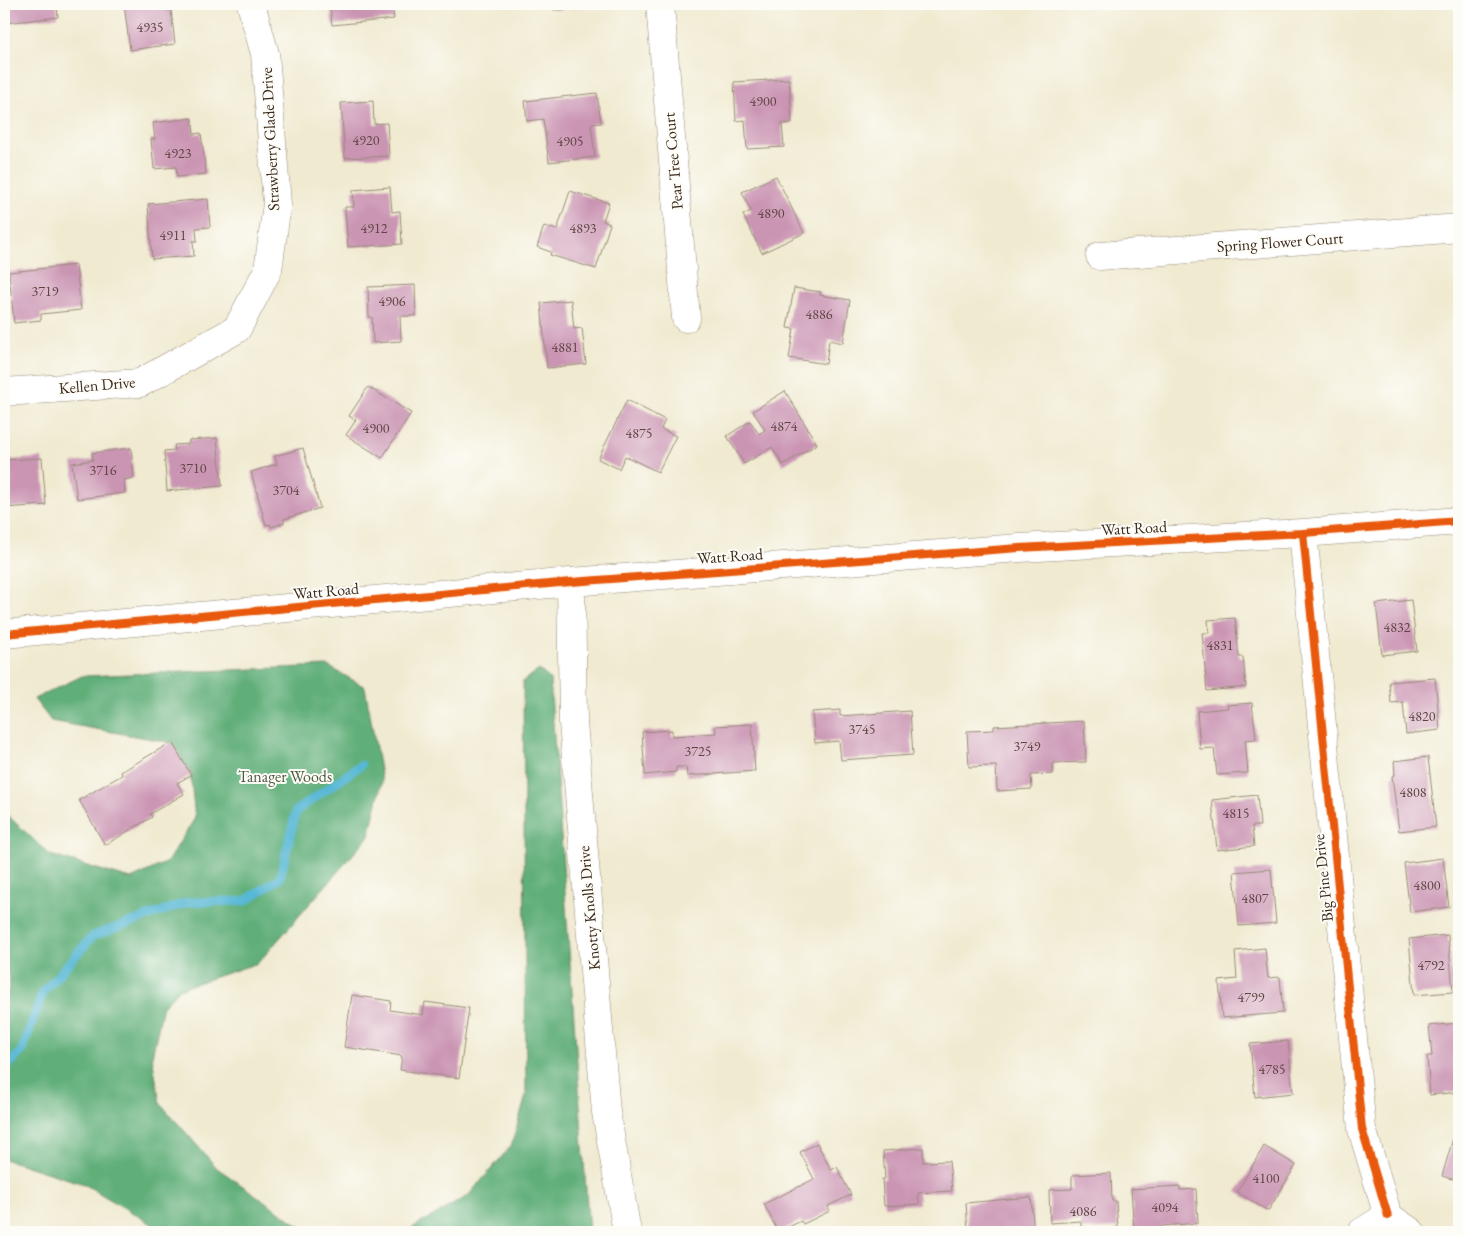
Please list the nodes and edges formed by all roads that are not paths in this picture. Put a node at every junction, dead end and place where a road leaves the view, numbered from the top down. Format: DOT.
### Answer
graph roads {
  1 [pos="251,4"];
  2 [pos="660,4"];
  3 [pos="1459,228"];
  4 [pos="1100,256"];
  5 [pos="686,318"];
  6 [pos="237,329"];
  7 [pos="4,392"];
  8 [pos="1459,521"];
  9 [pos="1303,533"];
  10 [pos="571,582"];
  11 [pos="4,634"];
  12 [pos="1388,1216"];
  13 [pos="627,1232"];
  14 [pos="1362,1232"];
  15 [pos="1412,1232"];
  1 -- 6 [label="street, Strawberry Glade Drive"];
  2 -- 5 [label="street, Pear Tree Court"];
  3 -- 4 [label="street, Spring Flower Court"];
  6 -- 7 [label="street, Kellen Drive"];
  8 -- 9 [label="street, Watt Road"];
  9 -- 10 [label="street, Watt Road"];
  9 -- 12 [label="street, Big Pine Drive"];
  10 -- 11 [label="street, Watt Road"];
  10 -- 13 [label="street, Knotty Knolls Drive"];
  12 -- 14 [label="street"];
  12 -- 15 [label="street"];
}
